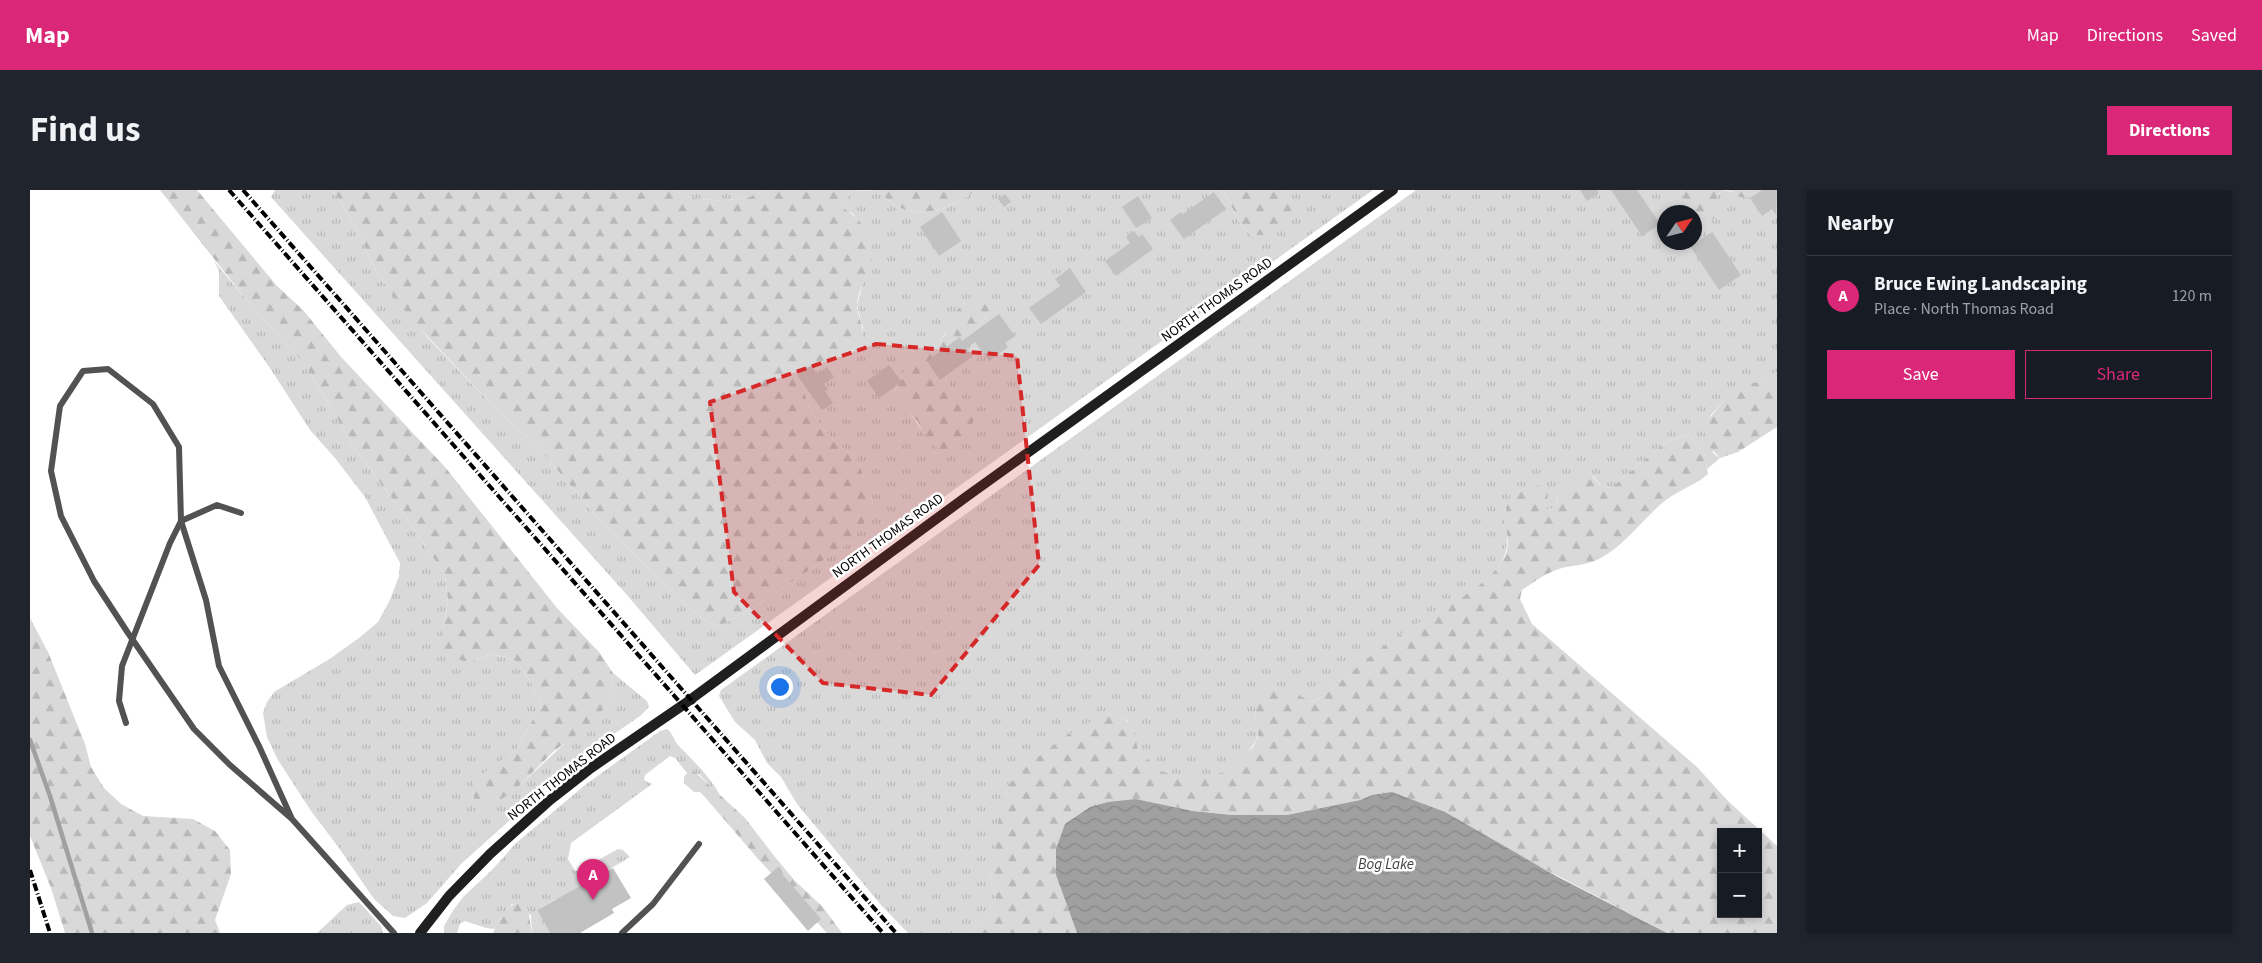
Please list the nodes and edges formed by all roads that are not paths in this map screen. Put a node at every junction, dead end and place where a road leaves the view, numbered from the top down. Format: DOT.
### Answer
graph roads {
  1 [pos="1393,190"];
  2 [pos="241,513"];
  3 [pos="181,521"];
  4 [pos="132,640"];
  5 [pos="126,723"];
  6 [pos="292,819"];
  7 [pos="699,844"];
  8 [pos="422,932"];
  9 [pos="394,933"];
  10 [pos="622,933"];
  1 -- 8 [label="main road, NORTH THOMAS ROAD"];
  2 -- 3 [label="lane"];
  3 -- 4 [label="lane"];
  3 -- 4 [label="lane"];
  3 -- 6 [label="lane"];
  4 -- 5 [label="lane"];
  4 -- 6 [label="lane"];
  6 -- 9 [label="lane"];
  7 -- 10 [label="lane"];
}
